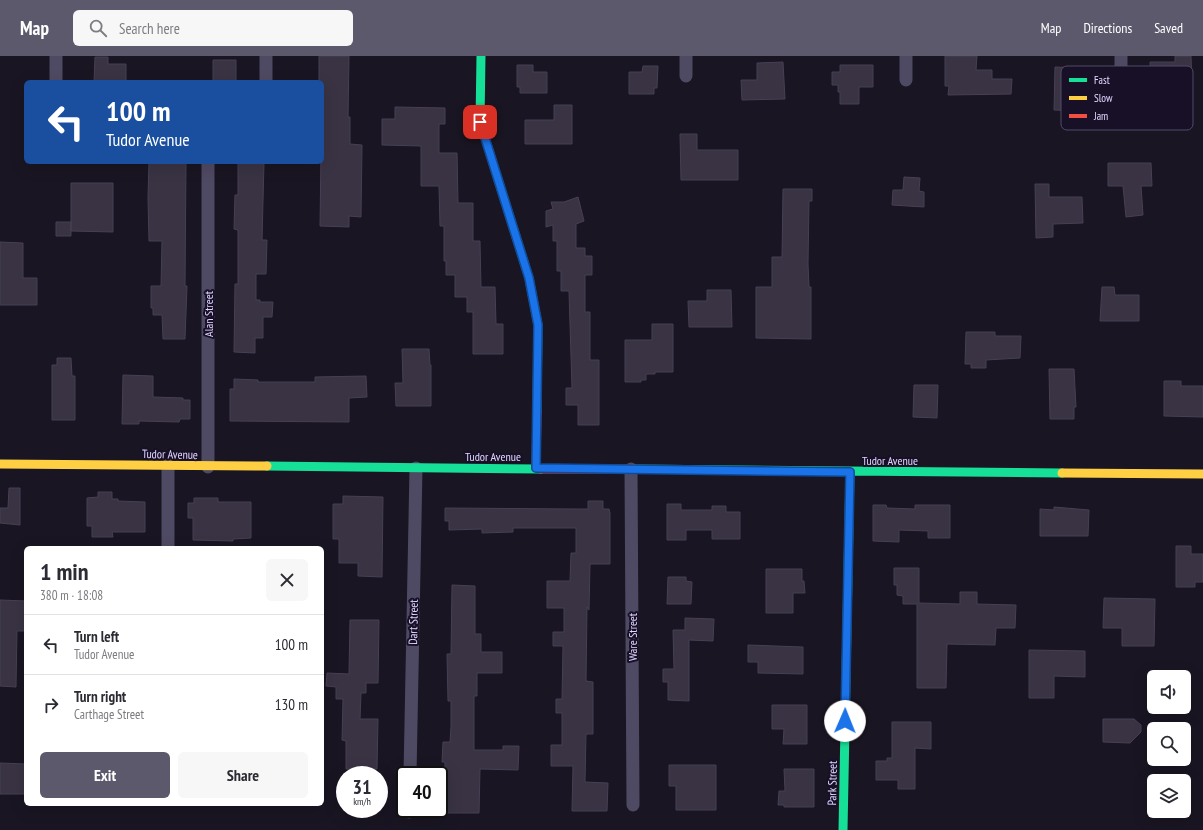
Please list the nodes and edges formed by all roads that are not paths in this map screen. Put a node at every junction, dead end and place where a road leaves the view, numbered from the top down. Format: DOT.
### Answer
graph roads {
  1 [pos="56,56"];
  2 [pos="266,56"];
  3 [pos="481,56"];
  4 [pos="686,56"];
  5 [pos="906,56"];
  6 [pos="686,76"];
  7 [pos="56,80"];
  8 [pos="266,80"];
  9 [pos="906,80"];
  10 [pos="208,164"];
  11 [pos="0,464"];
  12 [pos="168,465"];
  13 [pos="208,467"];
  14 [pos="416,468"];
  15 [pos="536,468"];
  16 [pos="631,469"];
  17 [pos="850,472"];
  18 [pos="1203,474"];
  19 [pos="168,546"];
  20 [pos="410,766"];
  21 [pos="633,805"];
  22 [pos="843,830"];
  1 -- 7 [label="street"];
  2 -- 8 [label="street"];
  3 -- 15 [label="street"];
  4 -- 6 [label="street"];
  5 -- 9 [label="street"];
  10 -- 13 [label="street, Alan Street"];
  11 -- 12 [label="street, Tudor Avenue"];
  12 -- 13 [label="street, Tudor Avenue"];
  12 -- 19 [label="street"];
  13 -- 14 [label="street, Tudor Avenue"];
  14 -- 15 [label="street, Tudor Avenue"];
  14 -- 20 [label="street, Dart Street"];
  15 -- 16 [label="street, Tudor Avenue"];
  16 -- 17 [label="street, Tudor Avenue"];
  16 -- 21 [label="street, Ware Street"];
  17 -- 18 [label="street, Tudor Avenue"];
  17 -- 22 [label="street, Park Street"];
}
